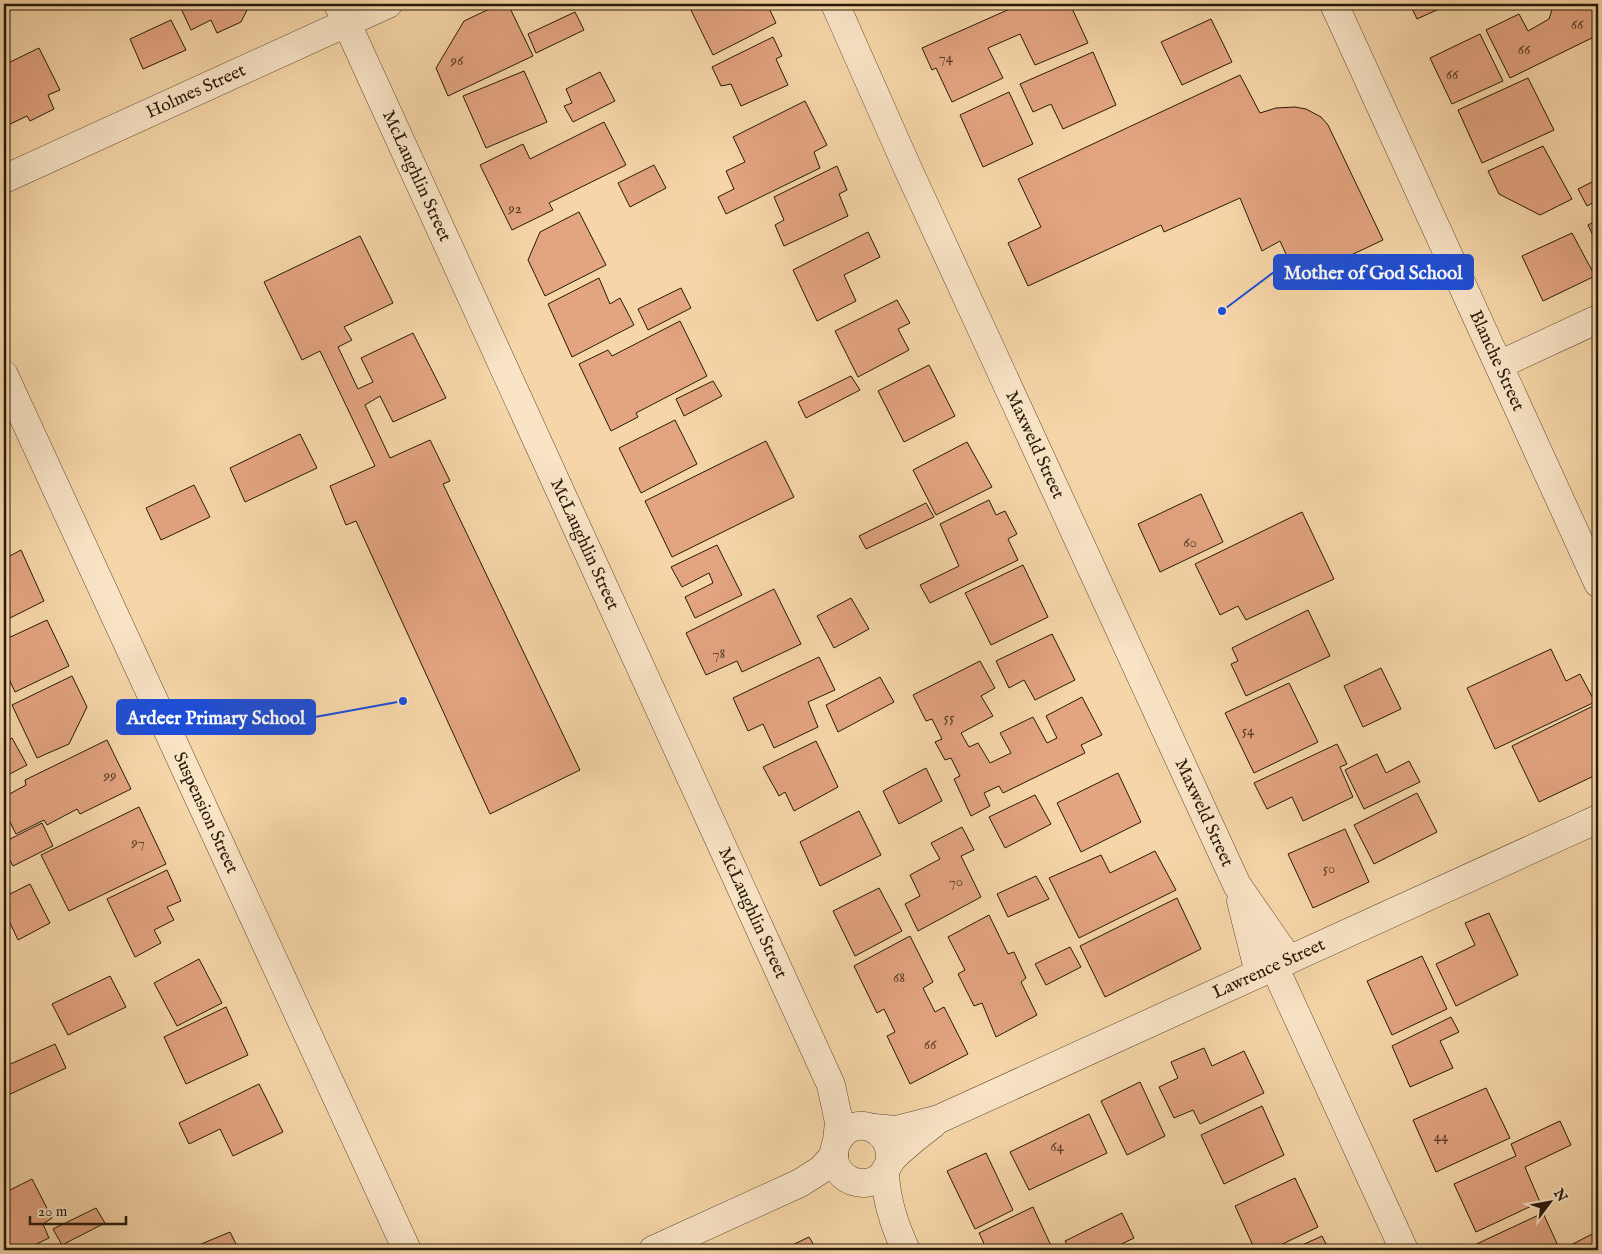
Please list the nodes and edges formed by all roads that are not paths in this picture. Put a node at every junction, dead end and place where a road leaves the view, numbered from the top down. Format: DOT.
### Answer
graph roads {
  1 [pos="388,4"];
  2 [pos="834,4"];
  3 [pos="1334,4"];
  4 [pos="343,13"];
  5 [pos="4,179"];
  6 [pos="1598,319"];
  7 [pos="1499,365"];
  8 [pos="4,375"];
  9 [pos="1598,583"];
  10 [pos="1598,819"];
  11 [pos="1274,966"];
  12 [pos="831,1085"];
  13 [pos="939,1119"];
  14 [pos="870,1127"];
  15 [pos="835,1148"];
  16 [pos="888,1167"];
  17 [pos="851,1181"];
  18 [pos="800,1183"];
  19 [pos="900,1238"];
  20 [pos="407,1250"];
  21 [pos="653,1250"];
  22 [pos="1404,1250"];
  1 -- 4 [label="street, Holmes Street"];
  2 -- 11 [label="street, Maxweld Street"];
  3 -- 7 [label="street, Blanche Street"];
  4 -- 5 [label="street, Holmes Street"];
  4 -- 12 [label="street, McLaughlin Street"];
  6 -- 7 [label="street"];
  7 -- 9 [label="street, Blanche Street"];
  8 -- 20 [label="street, Suspension Street"];
  10 -- 11 [label="street, Lawrence Street"];
  11 -- 13 [label="street, Lawrence Street"];
  11 -- 22 [label="street, Maxweld Street"];
  12 -- 14 [label="street, McLaughlin Street"];
  12 -- 15 [label="street, McLaughlin Street"];
  13 -- 14 [label="street, Lawrence Street"];
  13 -- 16 [label="street, Lawrence Street"];
  14 -- 15 [label="street"];
  14 -- 16 [label="street"];
  15 -- 17 [label="street"];
  15 -- 18 [label="street"];
  16 -- 17 [label="street"];
  16 -- 19 [label="street"];
  17 -- 18 [label="street"];
  17 -- 19 [label="street"];
  18 -- 21 [label="street"];
}
